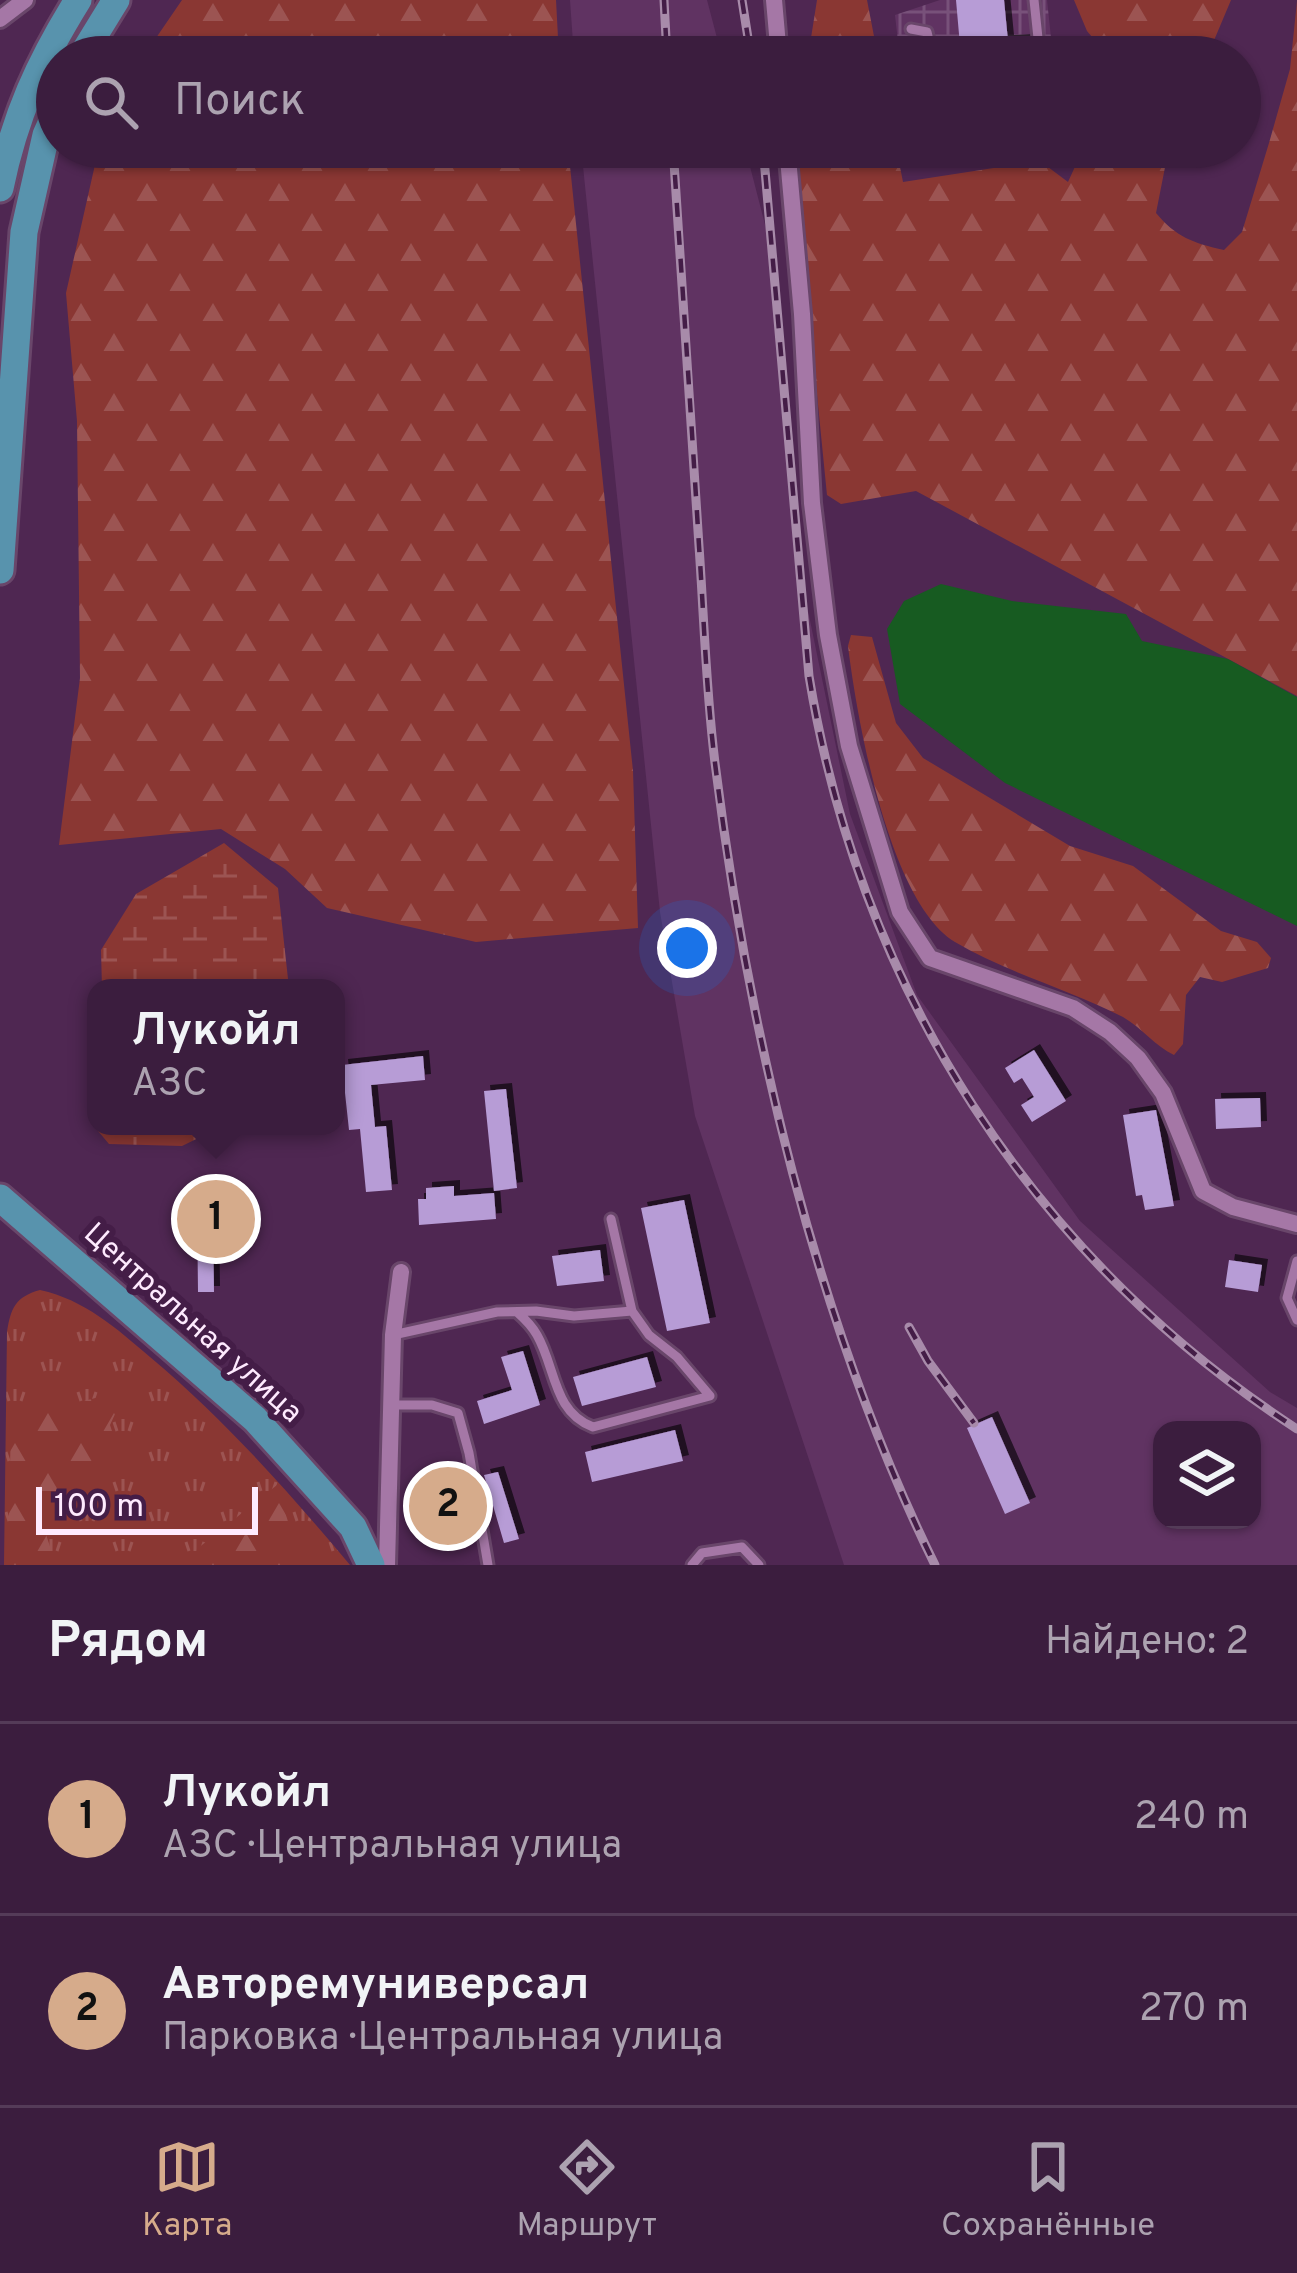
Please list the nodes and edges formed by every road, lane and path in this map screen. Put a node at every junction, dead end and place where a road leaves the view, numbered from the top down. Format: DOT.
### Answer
graph roads {
  1 [pos="26,0"];
  2 [pos="78,0"];
  3 [pos="116,0"];
  4 [pos="778,0"];
  5 [pos="1034,0"];
  6 [pos="0,19"];
  7 [pos="910,29"];
  8 [pos="57,36"];
  9 [pos="94,36"];
  10 [pos="777,36"];
  11 [pos="928,36"];
  12 [pos="1038,36"];
  13 [pos="36,74"];
  14 [pos="39,168"];
  15 [pos="789,168"];
  16 [pos="0,188"];
  17 [pos="0,570"];
  18 [pos="0,1198"];
  19 [pos="611,1219"];
  20 [pos="1297,1224"];
  21 [pos="1297,1261"];
  22 [pos="401,1272"];
  23 [pos="632,1311"];
  24 [pos="518,1312"];
  25 [pos="1297,1320"];
  26 [pos="393,1335"];
  27 [pos="391,1405"];
  28 [pos="371,1565"];
  29 [pos="388,1565"];
  30 [pos="488,1565"];
  31 [pos="692,1565"];
  32 [pos="759,1565"];
  1 -- 6 [label="street"];
  2 -- 8 [label="main road"];
  3 -- 9 [label="main road"];
  4 -- 10 [label="street"];
  5 -- 12 [label="lane"];
  7 -- 11 [label="lane"];
  13 -- 16 [label="main road"];
  14 -- 17 [label="main road"];
  15 -- 20 [label="street"];
  18 -- 28 [label="main road, Центральная улица"];
  19 -- 23 [label="lane"];
  21 -- 25 [label="lane"];
  22 -- 26 [label="street"];
  23 -- 24 [label="lane"];
  23 -- 24 [label="lane"];
  24 -- 26 [label="lane"];
  26 -- 27 [label="street"];
  27 -- 29 [label="street"];
  27 -- 30 [label="lane"];
  31 -- 32 [label="lane"];
}
